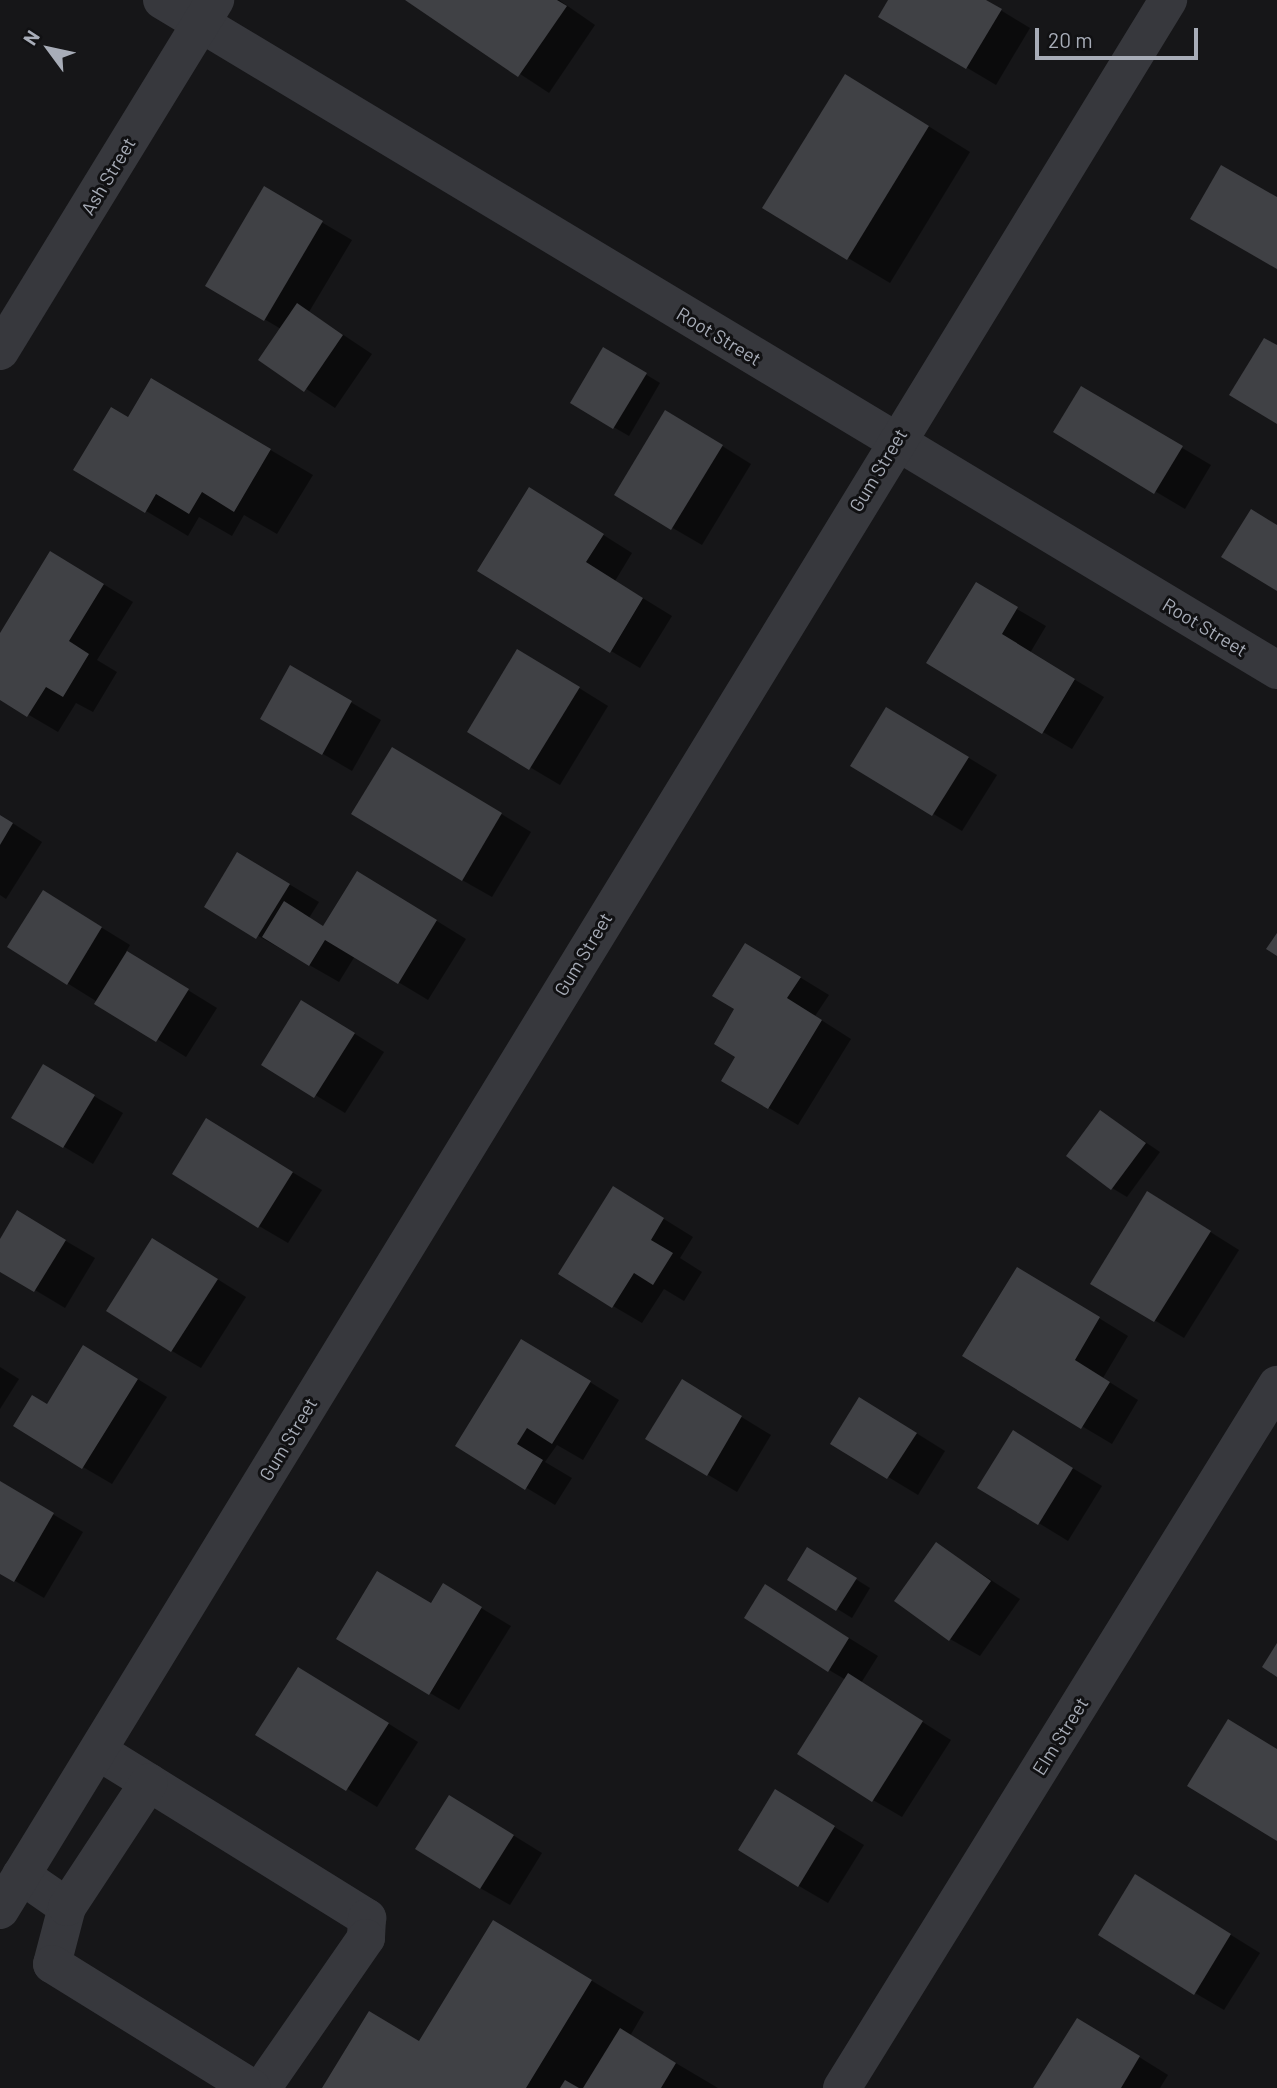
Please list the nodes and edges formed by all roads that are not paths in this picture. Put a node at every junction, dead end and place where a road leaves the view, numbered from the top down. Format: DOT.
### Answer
graph roads {
  1 [pos="162,0"];
  2 [pos="1168,0"];
  3 [pos="208,12"];
  4 [pos="0,351"];
  5 [pos="895,442"];
  6 [pos="1277,670"];
  7 [pos="1277,1385"];
  8 [pos="98,1751"];
  9 [pos="149,1782"];
  10 [pos="21,1875"];
  11 [pos="67,1907"];
  12 [pos="0,1910"];
  13 [pos="252,2088"];
  14 [pos="262,2088"];
  15 [pos="842,2088"];
  1 -- 3 [label="street, Root Street"];
  2 -- 5 [label="street, Gum Street"];
  3 -- 4 [label="street, Ash Street"];
  3 -- 5 [label="street, Root Street"];
  5 -- 6 [label="street, Root Street"];
  5 -- 8 [label="street, Gum Street"];
  7 -- 15 [label="street, Elm Street"];
  8 -- 9 [label="street"];
  8 -- 10 [label="street, Gum Street"];
  9 -- 11 [label="street"];
  9 -- 14 [label="street"];
  10 -- 11 [label="street"];
  10 -- 12 [label="street, Gum Street"];
  11 -- 13 [label="street"];
}
